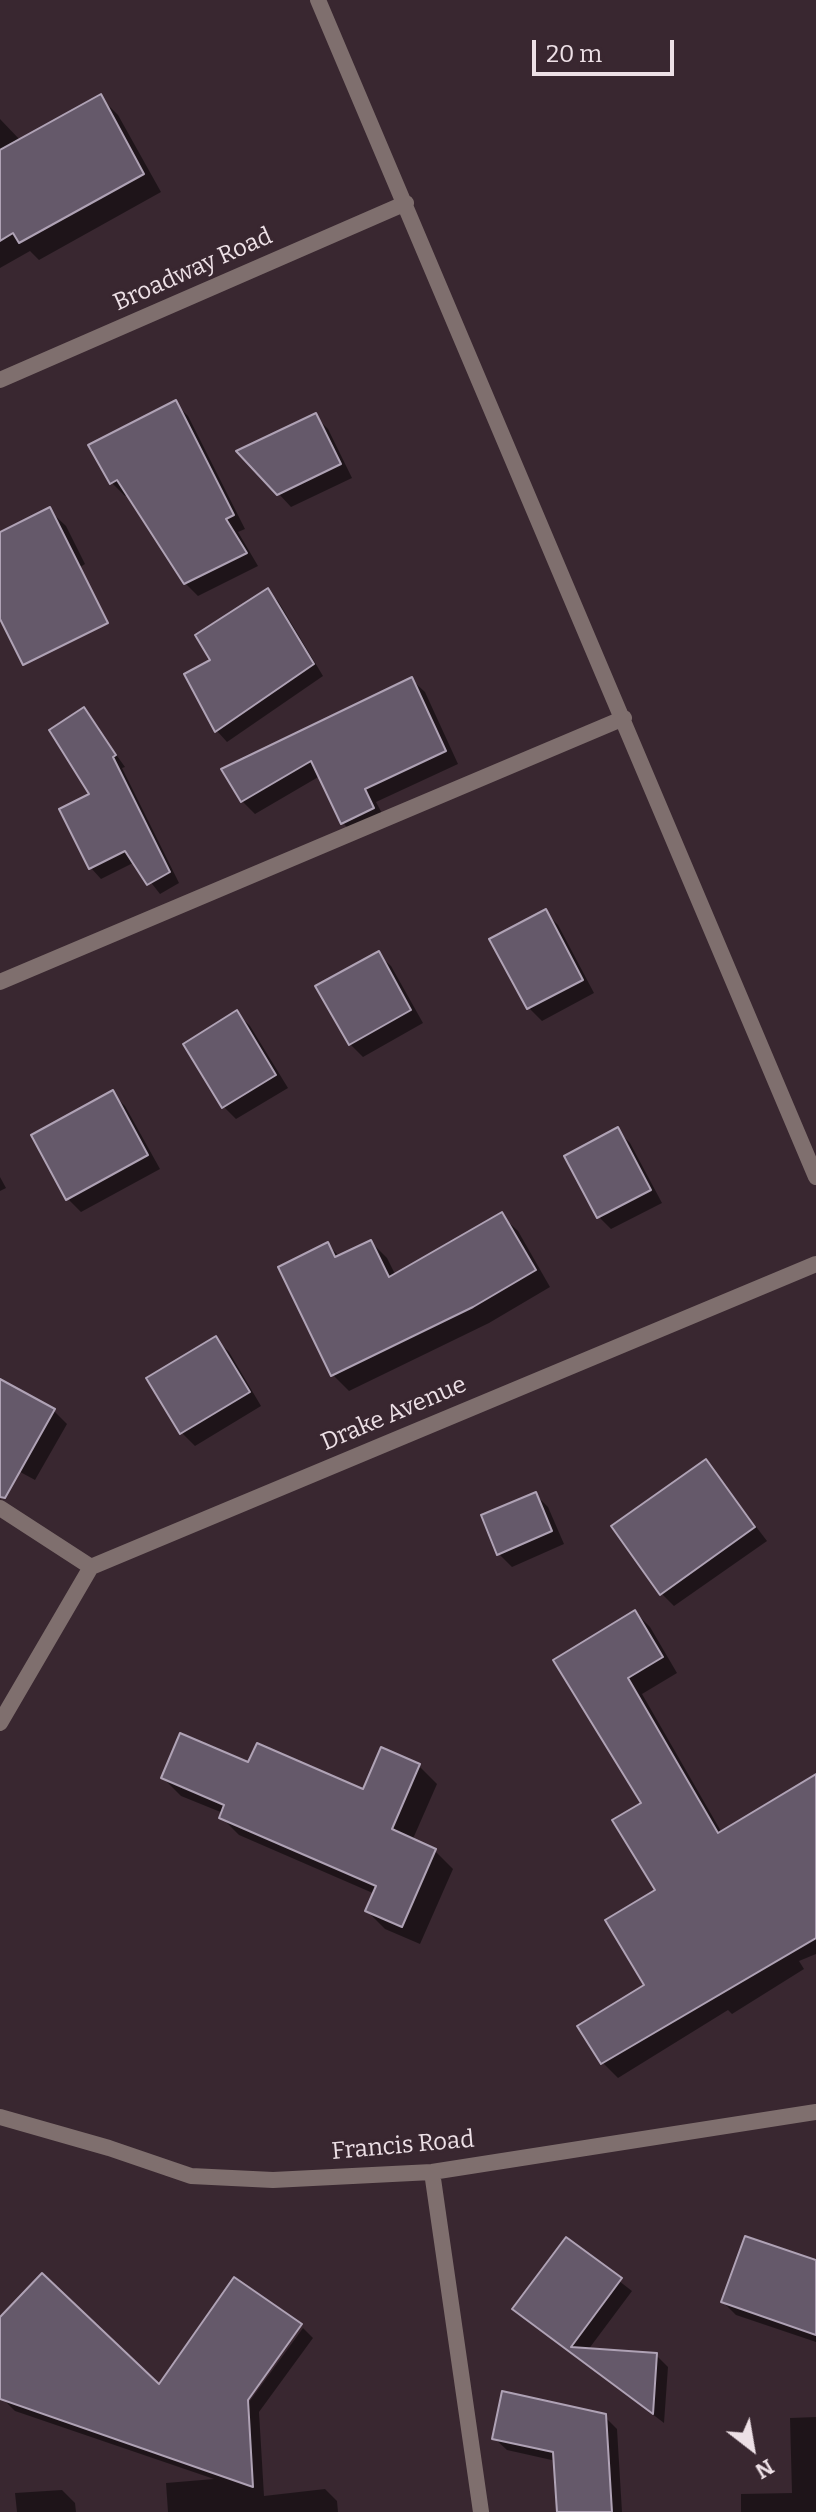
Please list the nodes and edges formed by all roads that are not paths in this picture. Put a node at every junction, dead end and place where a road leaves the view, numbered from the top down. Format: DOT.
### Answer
graph roads {
  1 [pos="318,0"];
  2 [pos="406,203"];
  3 [pos="0,380"];
  4 [pos="624,718"];
  5 [pos="0,982"];
  6 [pos="816,1177"];
  7 [pos="816,1264"];
  8 [pos="0,1508"];
  9 [pos="91,1567"];
  10 [pos="0,1723"];
  11 [pos="816,2112"];
  12 [pos="0,2117"];
  13 [pos="432,2172"];
  14 [pos="481,2512"];
  1 -- 2 [label="street"];
  2 -- 3 [label="street, Broadway Road"];
  2 -- 4 [label="street"];
  4 -- 5 [label="street"];
  4 -- 6 [label="street"];
  7 -- 9 [label="street, Drake Avenue"];
  8 -- 9 [label="street"];
  9 -- 10 [label="street"];
  11 -- 13 [label="street, Francis Road"];
  12 -- 13 [label="street, Francis Road"];
  13 -- 14 [label="street"];
}
